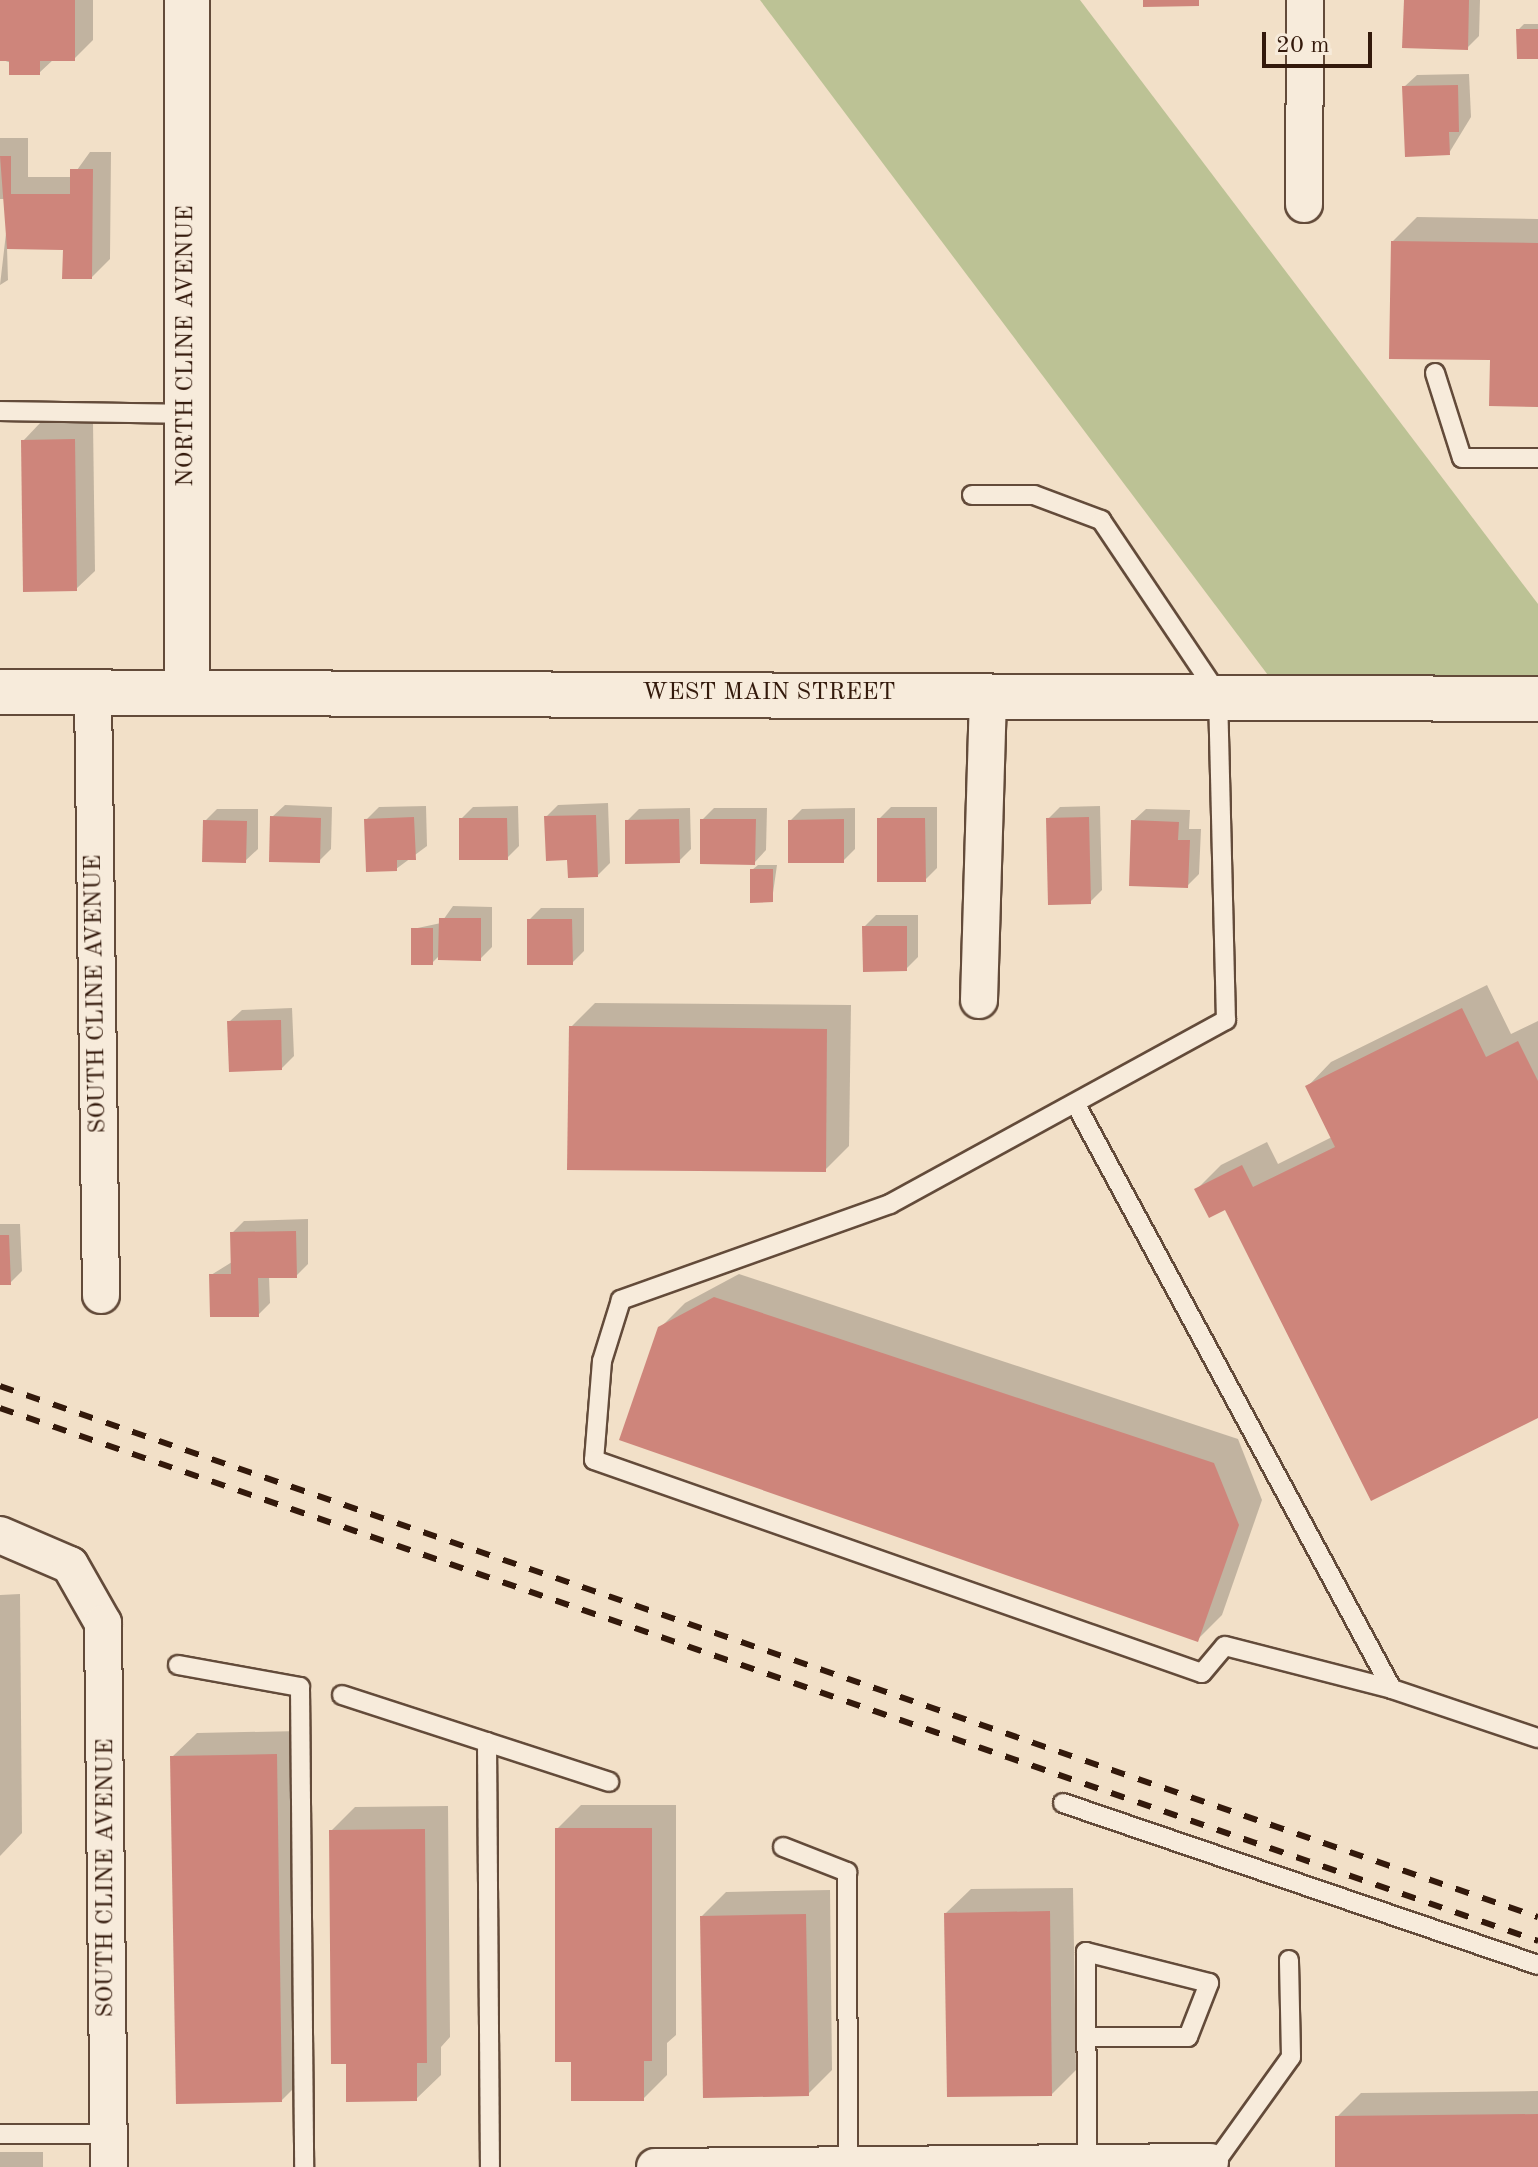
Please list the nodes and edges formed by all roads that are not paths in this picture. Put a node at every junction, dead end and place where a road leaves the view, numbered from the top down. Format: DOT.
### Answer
graph roads {
  1 [pos="187,0"];
  2 [pos="1305,0"];
  3 [pos="1304,204"];
  4 [pos="1435,373"];
  5 [pos="0,411"];
  6 [pos="187,414"];
  7 [pos="1538,458"];
  8 [pos="972,495"];
  9 [pos="187,691"];
  10 [pos="0,692"];
  11 [pos="93,692"];
  12 [pos="1218,694"];
  13 [pos="988,695"];
  14 [pos="1538,699"];
  15 [pos="979,1000"];
  16 [pos="1075,1103"];
  17 [pos="101,1295"];
  18 [pos="0,1535"];
  19 [pos="178,1665"];
  20 [pos="1392,1689"];
  21 [pos="342,1695"];
  22 [pos="1538,1738"];
  23 [pos="487,1742"];
  24 [pos="609,1782"];
  25 [pos="1063,1803"];
  26 [pos="783,1847"];
  27 [pos="1289,1960"];
  28 [pos="1538,1965"];
  29 [pos="1086,2037"];
  30 [pos="0,2134"];
  31 [pos="109,2150"];
  32 [pos="1211,2164"];
  33 [pos="1087,2165"];
  34 [pos="871,2166"];
  35 [pos="304,2167"];
  36 [pos="490,2167"];
  37 [pos="655,2167"];
  1 -- 6 [label="street, NORTH CLINE AVENUE"];
  2 -- 3 [label="street"];
  4 -- 7 [label="lane"];
  5 -- 6 [label="lane"];
  6 -- 9 [label="street, NORTH CLINE AVENUE"];
  8 -- 12 [label="lane"];
  9 -- 11 [label="street, WEST MAIN STREET"];
  9 -- 13 [label="street, WEST MAIN STREET"];
  10 -- 11 [label="street, WEST MAIN STREET"];
  11 -- 17 [label="street, SOUTH CLINE AVENUE"];
  12 -- 13 [label="street, WEST MAIN STREET"];
  12 -- 14 [label="street, WEST MAIN STREET"];
  12 -- 16 [label="lane"];
  13 -- 15 [label="street"];
  16 -- 20 [label="lane"];
  16 -- 20 [label="lane"];
  18 -- 31 [label="street, SOUTH CLINE AVENUE"];
  19 -- 35 [label="lane"];
  20 -- 22 [label="lane"];
  21 -- 23 [label="lane"];
  23 -- 24 [label="lane"];
  23 -- 36 [label="lane"];
  25 -- 28 [label="lane"];
  26 -- 34 [label="lane"];
  27 -- 32 [label="lane"];
  29 -- 29 [label="lane"];
  29 -- 33 [label="lane"];
  30 -- 31 [label="lane"];
  32 -- 33 [label="street"];
  33 -- 34 [label="street"];
  34 -- 37 [label="street"];
}
